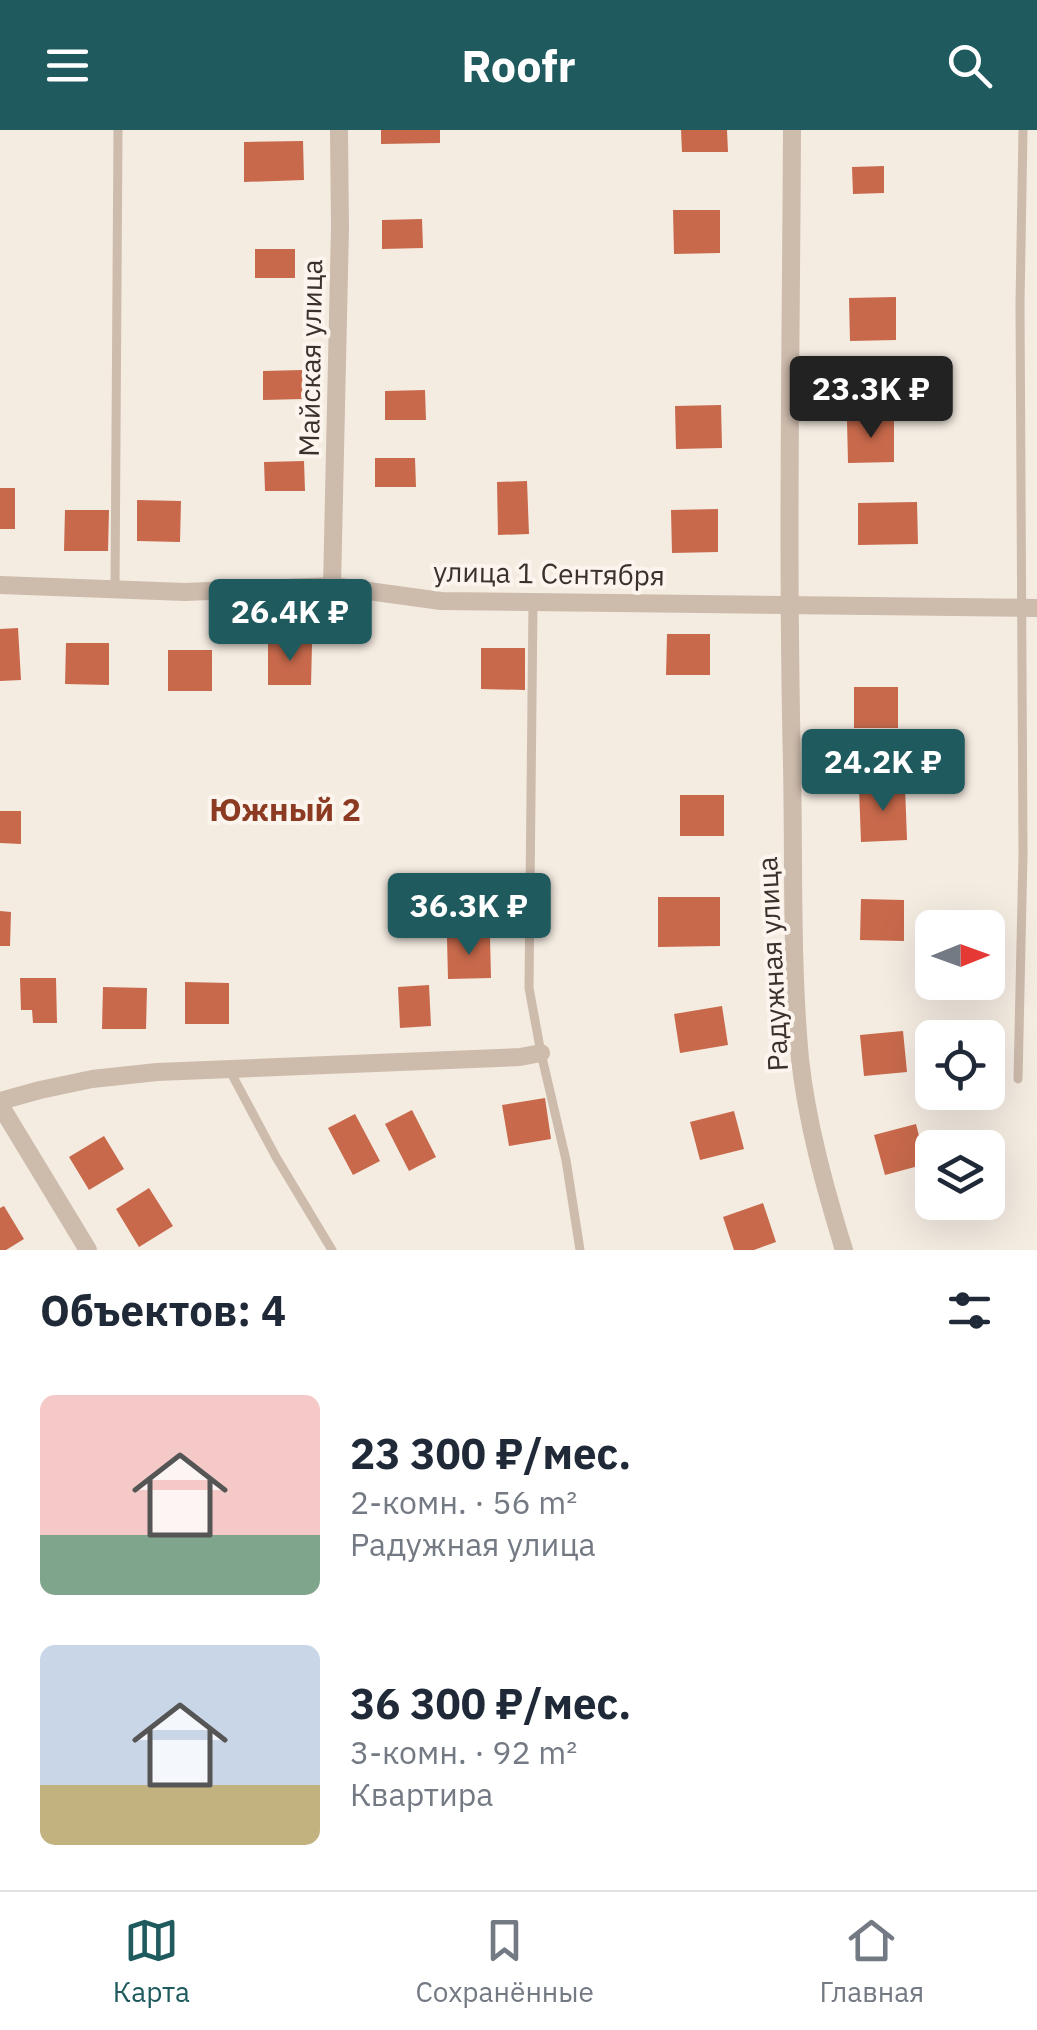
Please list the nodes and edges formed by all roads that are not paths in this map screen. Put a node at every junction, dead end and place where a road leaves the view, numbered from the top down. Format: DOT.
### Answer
graph roads {
  1 [pos="118,130"];
  2 [pos="339,130"];
  3 [pos="792,130"];
  4 [pos="1023,130"];
  5 [pos="0,584"];
  6 [pos="332,586"];
  7 [pos="114,589"];
  8 [pos="533,602"];
  9 [pos="788,604"];
  10 [pos="1028,608"];
  11 [pos="541,1053"];
  12 [pos="228,1069"];
  13 [pos="1018,1080"];
  14 [pos="0,1104"];
  15 [pos="7,1134"];
  16 [pos="88,1250"];
  17 [pos="332,1250"];
  18 [pos="580,1250"];
  19 [pos="844,1250"];
  1 -- 7 [label="lane"];
  2 -- 6 [label="street, Майская улица"];
  3 -- 9 [label="street, Радужная улица"];
  4 -- 10 [label="lane"];
  5 -- 7 [label="street, улица 1 Сентября"];
  6 -- 7 [label="street, улица 1 Сентября"];
  6 -- 8 [label="street, улица 1 Сентября"];
  8 -- 9 [label="street, улица 1 Сентября"];
  8 -- 11 [label="lane"];
  9 -- 10 [label="street, улица 1 Сентября"];
  9 -- 19 [label="street, Радужная улица"];
  10 -- 13 [label="lane"];
  11 -- 12 [label="street"];
  11 -- 18 [label="lane"];
  12 -- 14 [label="street"];
  12 -- 17 [label="lane"];
  14 -- 15 [label="street"];
  15 -- 16 [label="street"];
}
